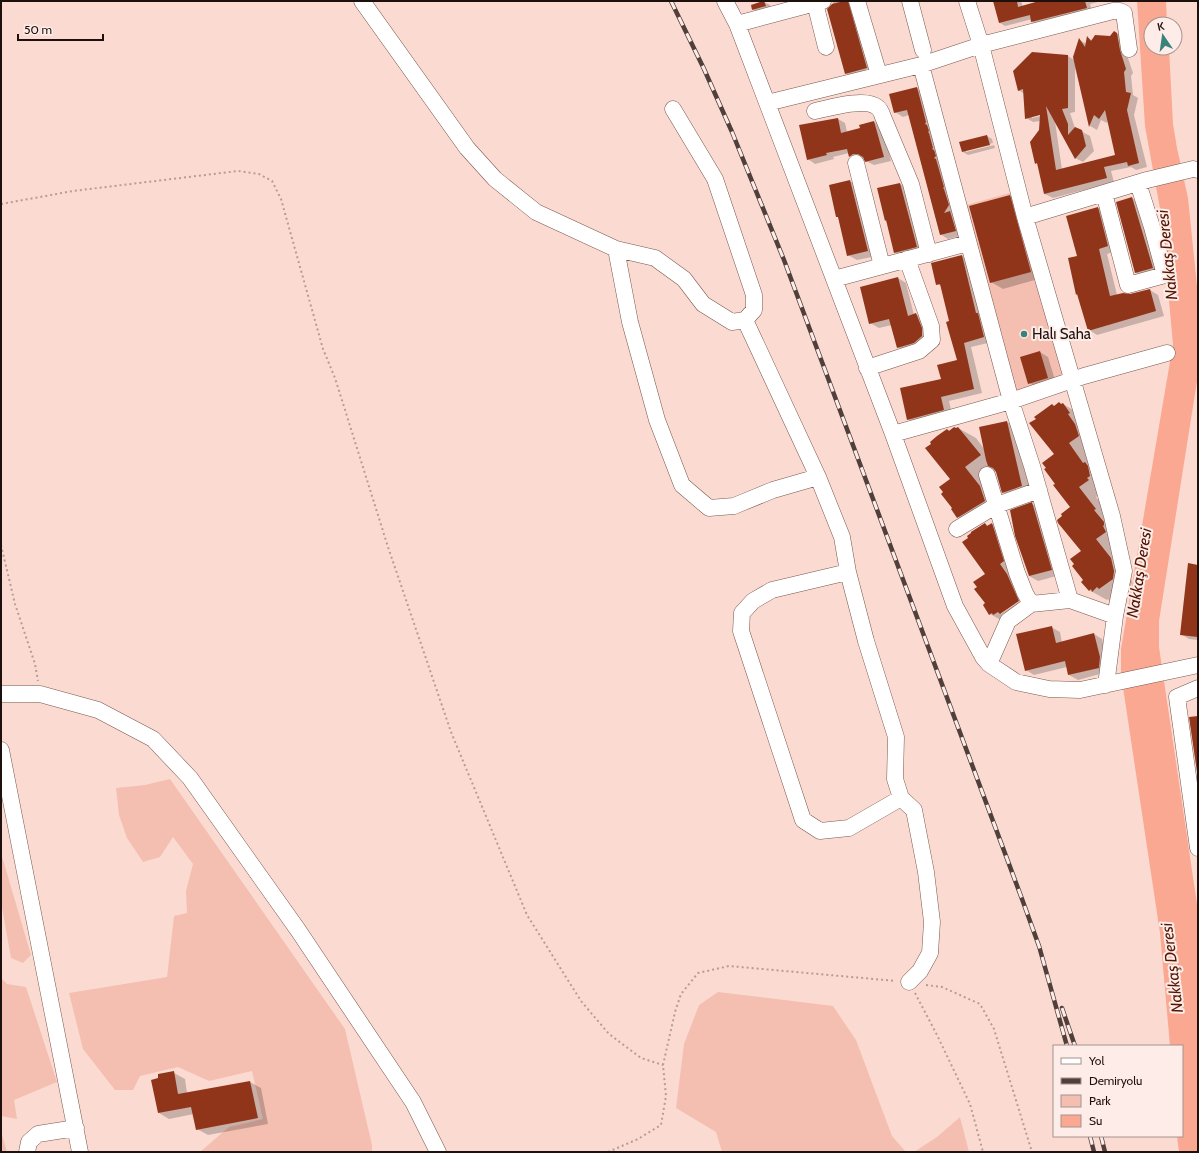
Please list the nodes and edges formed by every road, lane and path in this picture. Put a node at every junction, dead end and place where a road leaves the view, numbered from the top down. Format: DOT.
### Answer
graph roads {
  1 [pos="362,1"];
  2 [pos="725,1"];
  3 [pos="857,1"];
  4 [pos="910,1"];
  5 [pos="967,1"];
  6 [pos="819,2"];
  7 [pos="737,24"];
  8 [pos="980,46"];
  9 [pos="826,48"];
  10 [pos="1129,49"];
  11 [pos="922,58"];
  12 [pos="879,75"];
  13 [pos="766,103"];
  14 [pos="673,109"];
  15 [pos="815,111"];
  16 [pos="856,163"];
  17 [pos="1196,170"];
  18 [pos="1143,181"];
  19 [pos="1104,193"];
  20 [pos="1,204"];
  21 [pos="1025,217"];
  22 [pos="968,243"];
  23 [pos="616,249"];
  24 [pos="929,254"];
  25 [pos="908,260"];
  26 [pos="882,266"];
  27 [pos="834,280"];
  28 [pos="745,320"];
  29 [pos="1167,353"];
  30 [pos="867,368"];
  31 [pos="1072,381"];
  32 [pos="1011,401"];
  33 [pos="893,434"];
  34 [pos="987,475"];
  35 [pos="818,477"];
  36 [pos="1039,490"];
  37 [pos="997,505"];
  38 [pos="956,529"];
  39 [pos="1,545"];
  40 [pos="848,572"];
  41 [pos="1070,600"];
  42 [pos="1031,604"];
  43 [pos="1115,616"];
  44 [pos="989,664"];
  45 [pos="1198,665"];
  46 [pos="1106,685"];
  47 [pos="1198,688"];
  48 [pos="1,694"];
  49 [pos="40,694"];
  50 [pos="1,750"];
  51 [pos="901,798"];
  52 [pos="1198,848"];
  53 [pos="909,982"];
  54 [pos="663,1065"];
  55 [pos="76,1128"];
  56 [pos="27,1152"];
  57 [pos="80,1152"];
  58 [pos="438,1152"];
  59 [pos="608,1152"];
  60 [pos="984,1152"];
  61 [pos="1032,1152"];
  1 -- 23 [label="street"];
  2 -- 7 [label="street"];
  3 -- 12 [label="street"];
  4 -- 11 [label="street"];
  5 -- 8 [label="street"];
  6 -- 7 [label="street"];
  6 -- 9 [label="street"];
  7 -- 13 [label="street"];
  8 -- 10 [label="street"];
  8 -- 11 [label="street"];
  8 -- 21 [label="street"];
  11 -- 12 [label="street"];
  11 -- 22 [label="street"];
  12 -- 13 [label="street"];
  13 -- 27 [label="street"];
  14 -- 28 [label="street"];
  15 -- 24 [label="street"];
  16 -- 26 [label="street"];
  17 -- 18 [label="street"];
  18 -- 19 [label="street"];
  18 -- 19 [label="street"];
  19 -- 21 [label="street"];
  20 -- 54 [label="path"];
  21 -- 31 [label="street"];
  22 -- 24 [label="street"];
  22 -- 32 [label="street"];
  23 -- 28 [label="street"];
  23 -- 35 [label="street"];
  24 -- 25 [label="street"];
  25 -- 26 [label="street"];
  25 -- 30 [label="street"];
  26 -- 27 [label="street"];
  27 -- 30 [label="street"];
  28 -- 35 [label="street"];
  29 -- 31 [label="street"];
  30 -- 33 [label="street"];
  31 -- 32 [label="street"];
  31 -- 43 [label="street"];
  32 -- 33 [label="street"];
  32 -- 36 [label="street"];
  33 -- 44 [label="street"];
  34 -- 37 [label="street"];
  35 -- 40 [label="street"];
  36 -- 37 [label="street"];
  36 -- 41 [label="street"];
  37 -- 38 [label="street"];
  37 -- 42 [label="street"];
  39 -- 49 [label="path"];
  40 -- 51 [label="street"];
  40 -- 51 [label="street"];
  41 -- 42 [label="street"];
  41 -- 43 [label="street"];
  42 -- 44 [label="street"];
  43 -- 46 [label="street"];
  44 -- 46 [label="street"];
  45 -- 46 [label="street"];
  47 -- 52 [label="street"];
  48 -- 49 [label="street"];
  49 -- 58 [label="street"];
  50 -- 55 [label="street"];
  51 -- 53 [label="street"];
  53 -- 54 [label="path"];
  53 -- 60 [label="path"];
  53 -- 61 [label="path"];
  54 -- 59 [label="path"];
  55 -- 56 [label="street"];
  55 -- 57 [label="street"];
}
